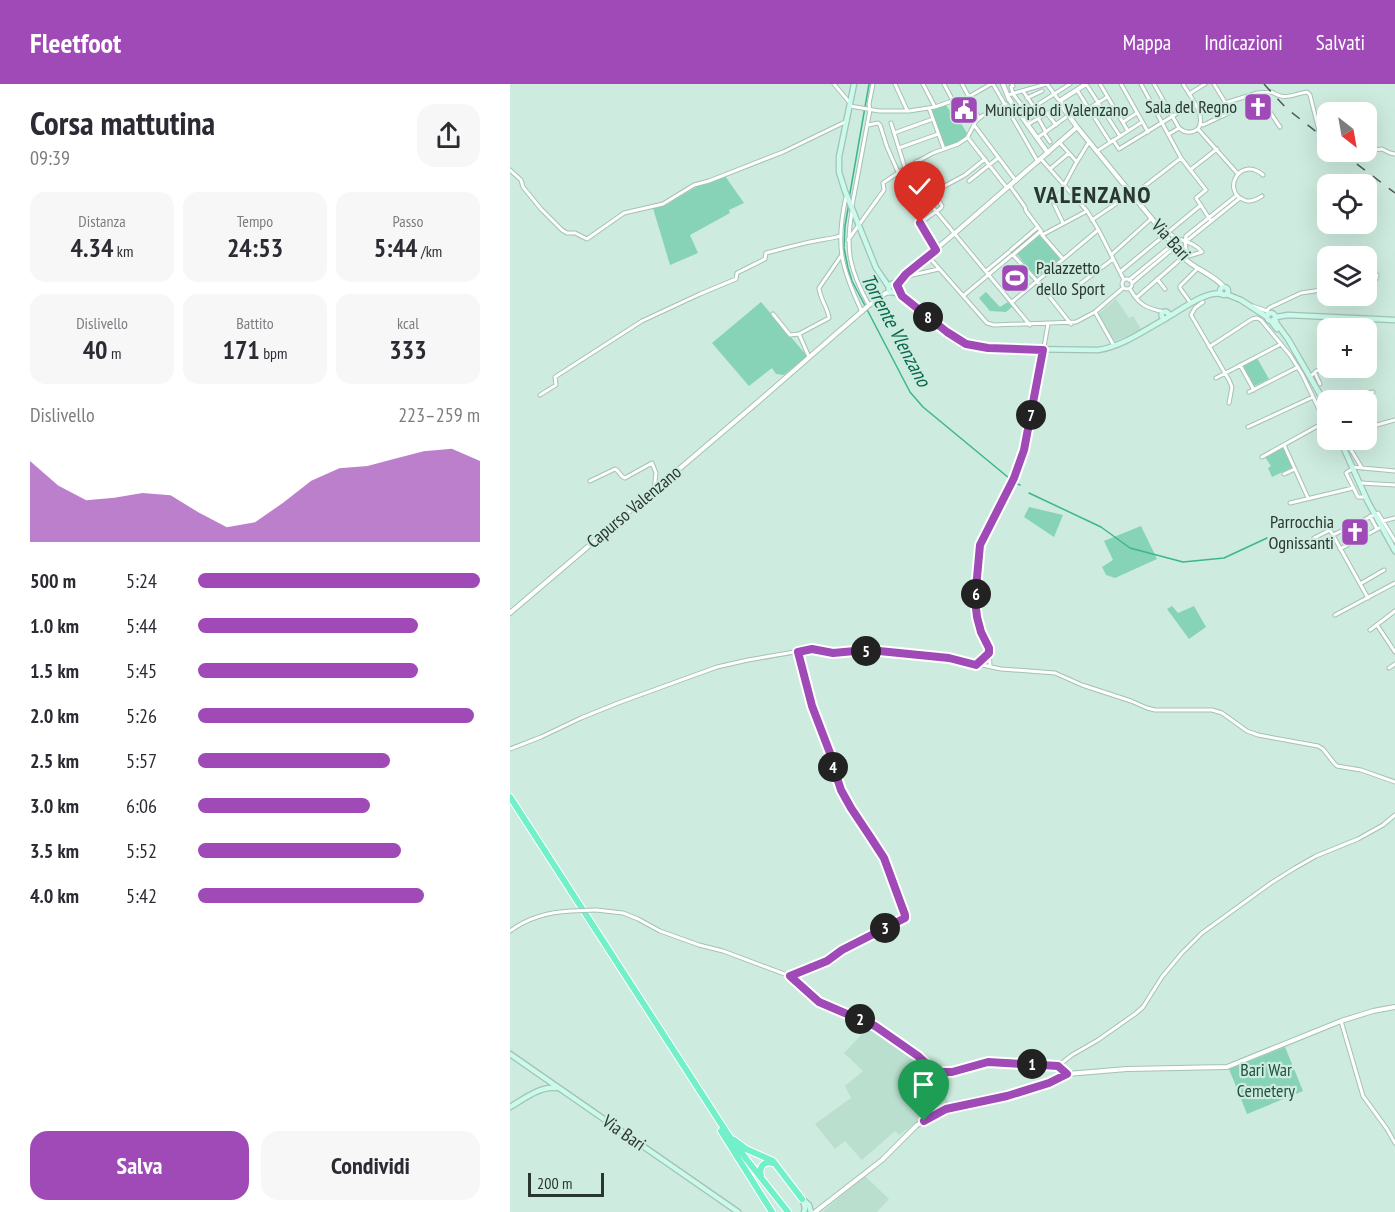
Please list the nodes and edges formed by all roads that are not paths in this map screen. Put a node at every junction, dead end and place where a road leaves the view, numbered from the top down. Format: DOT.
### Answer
graph roads {
  1 [pos="834,84"];
  2 [pos="854,84"];
  3 [pos="873,84"];
  4 [pos="895,84"];
  5 [pos="931,84"];
  6 [pos="944,84"];
  7 [pos="962,84"];
  8 [pos="992,84"];
  9 [pos="1003,84"];
  10 [pos="1013,84"];
  11 [pos="1046,84"];
  12 [pos="1070,84"];
  13 [pos="1085,84"];
  14 [pos="1100,84"];
  15 [pos="1121,84"];
  16 [pos="1141,84"];
  17 [pos="1154,84"];
  18 [pos="1183,84"];
  19 [pos="1205,84"];
  20 [pos="1214,84"];
  21 [pos="1064,85"];
  22 [pos="924,86"];
  23 [pos="1077,87"];
  24 [pos="1035,88"];
  25 [pos="1023,91"];
  26 [pos="1042,91"];
  27 [pos="1037,93"];
  28 [pos="1257,93"];
  29 [pos="1013,94"];
  30 [pos="1054,94"];
  31 [pos="1189,94"];
  32 [pos="1008,95"];
  33 [pos="1107,97"];
  34 [pos="967,98"];
  35 [pos="1027,98"];
  36 [pos="954,101"];
  37 [pos="1061,103"];
  38 [pos="1098,103"];
  39 [pos="1194,103"];
  40 [pos="1225,103"];
  41 [pos="850,104"];
  42 [pos="1006,104"];
  43 [pos="935,107"];
  44 [pos="1034,107"];
  45 [pos="929,108"];
  46 [pos="869,109"];
  47 [pos="1088,109"];
  48 [pos="907,111"];
  49 [pos="1027,113"];
  50 [pos="1047,113"];
  51 [pos="1137,113"];
  52 [pos="1069,115"];
  53 [pos="1172,116"];
  54 [pos="1022,117"];
  55 [pos="1038,118"];
  56 [pos="933,119"];
  57 [pos="978,119"];
  58 [pos="846,121"];
  59 [pos="1123,122"];
  60 [pos="1142,122"];
  61 [pos="891,123"];
  62 [pos="1162,123"];
  63 [pos="1317,123"];
  64 [pos="1201,124"];
  65 [pos="867,125"];
  66 [pos="974,125"];
  67 [pos="1027,125"];
  68 [pos="1056,125"];
  69 [pos="1077,127"];
  70 [pos="1280,127"];
  71 [pos="1179,128"];
  72 [pos="1198,129"];
  73 [pos="1128,131"];
  74 [pos="1148,132"];
  75 [pos="894,133"];
  76 [pos="1045,133"];
  77 [pos="938,134"];
  78 [pos="1169,134"];
  79 [pos="1120,136"];
  80 [pos="968,137"];
  81 [pos="1038,138"];
  82 [pos="1112,141"];
  83 [pos="1050,142"];
  84 [pos="1059,142"];
  85 [pos="1089,142"];
  86 [pos="899,148"];
  87 [pos="944,149"];
  88 [pos="1217,149"];
  89 [pos="1377,150"];
  90 [pos="1097,151"];
  91 [pos="1048,153"];
  92 [pos="1069,153"];
  93 [pos="1395,154"];
  94 [pos="998,158"];
  95 [pos="1181,158"];
  96 [pos="985,159"];
  97 [pos="1040,160"];
  98 [pos="917,161"];
  99 [pos="1077,162"];
  100 [pos="989,165"];
  101 [pos="1050,169"];
  102 [pos="510,170"];
  103 [pos="902,170"];
  104 [pos="1190,170"];
  105 [pos="1238,174"];
  106 [pos="1263,175"];
  107 [pos="969,181"];
  108 [pos="1016,181"];
  109 [pos="1064,186"];
  110 [pos="1008,187"];
  111 [pos="1206,190"];
  112 [pos="934,192"];
  113 [pos="1133,195"];
  114 [pos="847,196"];
  115 [pos="1262,196"];
  116 [pos="1125,197"];
  117 [pos="1210,197"];
  118 [pos="1239,197"];
  119 [pos="1201,205"];
  120 [pos="852,208"];
  121 [pos="937,211"];
  122 [pos="1087,211"];
  123 [pos="1152,218"];
  124 [pos="1210,219"];
  125 [pos="1092,220"];
  126 [pos="1063,223"];
  127 [pos="858,225"];
  128 [pos="1098,230"];
  129 [pos="1040,231"];
  130 [pos="956,233"];
  131 [pos="1167,233"];
  132 [pos="840,236"];
  133 [pos="848,240"];
  134 [pos="1185,240"];
  135 [pos="1174,245"];
  136 [pos="936,250"];
  137 [pos="1012,253"];
  138 [pos="841,256"];
  139 [pos="928,256"];
  140 [pos="1112,257"];
  141 [pos="1186,258"];
  142 [pos="1063,260"];
  143 [pos="1198,268"];
  144 [pos="939,269"];
  145 [pos="1120,272"];
  146 [pos="987,273"];
  147 [pos="906,275"];
  148 [pos="1157,279"];
  149 [pos="1124,280"];
  150 [pos="1037,281"];
  151 [pos="1131,281"];
  152 [pos="1076,287"];
  153 [pos="893,288"];
  154 [pos="1123,288"];
  155 [pos="1165,288"];
  156 [pos="1130,289"];
  157 [pos="1223,290"];
  158 [pos="1317,291"];
  159 [pos="963,296"];
  160 [pos="1136,298"];
  161 [pos="1012,302"];
  162 [pos="1203,302"];
  163 [pos="1193,304"];
  164 [pos="869,306"];
  165 [pos="862,311"];
  166 [pos="1095,312"];
  167 [pos="773,314"];
  168 [pos="1164,315"];
  169 [pos="1271,316"];
  170 [pos="1395,320"];
  171 [pos="1048,324"];
  172 [pos="1071,324"];
  173 [pos="1030,325"];
  174 [pos="799,334"];
  175 [pos="1281,343"];
  176 [pos="1113,344"];
  177 [pos="1209,347"];
  178 [pos="1043,348"];
  179 [pos="1291,351"];
  180 [pos="809,357"];
  181 [pos="1240,365"];
  182 [pos="1298,367"];
  183 [pos="1225,373"];
  184 [pos="1317,373"];
  185 [pos="1312,375"];
  186 [pos="1216,378"];
  187 [pos="1320,384"];
  188 [pos="1254,390"];
  189 [pos="1320,390"];
  190 [pos="1249,392"];
  191 [pos="540,395"];
  192 [pos="1313,397"];
  193 [pos="1317,400"];
  194 [pos="1229,403"];
  195 [pos="1395,420"];
  196 [pos="1377,425"];
  197 [pos="1317,426"];
  198 [pos="1248,427"];
  199 [pos="1284,445"];
  200 [pos="1344,450"];
  201 [pos="1351,450"];
  202 [pos="1262,457"];
  203 [pos="1352,468"];
  204 [pos="1362,468"];
  205 [pos="1295,469"];
  206 [pos="1395,471"];
  207 [pos="1284,474"];
  208 [pos="590,482"];
  209 [pos="1359,483"];
  210 [pos="1367,484"];
  211 [pos="1395,485"];
  212 [pos="1353,488"];
  213 [pos="654,490"];
  214 [pos="1364,494"];
  215 [pos="1308,498"];
  216 [pos="1290,503"];
  217 [pos="1372,515"];
  218 [pos="1395,518"];
  219 [pos="1383,521"];
  220 [pos="1379,528"];
  221 [pos="1333,535"];
  222 [pos="1314,538"];
  223 [pos="1395,541"];
  224 [pos="1341,549"];
  225 [pos="1395,551"];
  226 [pos="1384,570"];
  227 [pos="1395,583"];
  228 [pos="1360,584"];
  229 [pos="1368,598"];
  230 [pos="1395,611"];
  231 [pos="510,613"];
  232 [pos="1335,615"];
  233 [pos="1377,625"];
  234 [pos="1370,630"];
  235 [pos="798,652"];
  236 [pos="1395,652"];
  237 [pos="989,653"];
  238 [pos="1395,664"];
  239 [pos="976,665"];
  240 [pos="990,667"];
  241 [pos="1389,668"];
  242 [pos="510,749"];
  243 [pos="1395,782"];
  244 [pos="510,797"];
  245 [pos="510,803"];
  246 [pos="1395,815"];
  247 [pos="510,931"];
  248 [pos="790,976"];
  249 [pos="1395,1007"];
  250 [pos="1341,1021"];
  251 [pos="510,1054"];
  252 [pos="1058,1066"];
  253 [pos="539,1074"];
  254 [pos="1067,1074"];
  255 [pos="549,1082"];
  256 [pos="541,1086"];
  257 [pos="562,1090"];
  258 [pos="510,1107"];
  259 [pos="712,1115"];
  260 [pos="727,1133"];
  261 [pos="1395,1143"];
  262 [pos="779,1169"];
  263 [pos="775,1196"];
  264 [pos="802,1199"];
  265 [pos="821,1208"];
  266 [pos="809,1210"];
  267 [pos="738,1212"];
  268 [pos="772,1212"];
  269 [pos="786,1212"];
  1 -- 41 [label="street"];
  2 -- 41 [label="main road"];
  3 -- 46 [label="street"];
  4 -- 48 [label="street"];
  5 -- 22 [label="street"];
  6 -- 36 [label="street"];
  7 -- 34 [label="street"];
  8 -- 34 [label="street"];
  8 -- 42 [label="street"];
  9 -- 32 [label="street"];
  10 -- 29 [label="street"];
  11 -- 24 [label="street"];
  11 -- 30 [label="street"];
  12 -- 21 [label="street"];
  13 -- 23 [label="street"];
  13 -- 38 [label="street"];
  14 -- 33 [label="street"];
  15 -- 51 [label="street"];
  16 -- 62 [label="street"];
  17 -- 53 [label="street"];
  18 -- 31 [label="street"];
  19 -- 31 [label="street"];
  20 -- 40 [label="street"];
  21 -- 30 [label="street"];
  22 -- 43 [label="street"];
  23 -- 37 [label="street"];
  23 -- 47 [label="street"];
  24 -- 25 [label="street"];
  24 -- 27 [label="street"];
  25 -- 29 [label="street"];
  25 -- 35 [label="street"];
  26 -- 27 [label="street"];
  27 -- 35 [label="street"];
  28 -- 40 [label="street"];
  28 -- 63 [label="street"];
  28 -- 70 [label="street"];
  29 -- 32 [label="street"];
  29 -- 49 [label="street"];
  30 -- 37 [label="street"];
  30 -- 44 [label="street"];
  31 -- 39 [label="street"];
  32 -- 54 [label="street"];
  33 -- 38 [label="street"];
  33 -- 59 [label="street"];
  34 -- 36 [label="street"];
  34 -- 57 [label="street"];
  35 -- 44 [label="street"];
  36 -- 43 [label="street"];
  37 -- 50 [label="street"];
  37 -- 52 [label="street, Via Bari"];
  38 -- 47 [label="street"];
  38 -- 79 [label="street"];
  39 -- 53 [label="street"];
  39 -- 64 [label="street"];
  40 -- 64 [label="street"];
  41 -- 46 [label="street"];
  41 -- 58 [label="main road"];
  42 -- 57 [label="street"];
  42 -- 97 [label="street"];
  43 -- 45 [label="street"];
  44 -- 49 [label="street"];
  45 -- 48 [label="street"];
  45 -- 56 [label="street"];
  46 -- 48 [label="street"];
  46 -- 65 [label="street"];
  47 -- 82 [label="street"];
  49 -- 54 [label="street"];
  50 -- 55 [label="street"];
  50 -- 68 [label="street"];
  51 -- 59 [label="street"];
  51 -- 60 [label="street"];
  52 -- 68 [label="street"];
  52 -- 69 [label="street, Via Bari"];
  53 -- 62 [label="street"];
  53 -- 71 [label="street"];
  54 -- 67 [label="street"];
  55 -- 67 [label="street"];
  55 -- 76 [label="street"];
  56 -- 75 [label="street"];
  56 -- 77 [label="street"];
  57 -- 66 [label="street"];
  58 -- 102 [label="street"];
  58 -- 114 [label="main road"];
  59 -- 73 [label="street"];
  60 -- 73 [label="street"];
  60 -- 74 [label="street"];
  61 -- 75 [label="street"];
  62 -- 74 [label="street"];
  62 -- 78 [label="street"];
  64 -- 72 [label="street"];
  65 -- 103 [label="street"];
  65 -- 120 [label="street"];
  66 -- 80 [label="street"];
  66 -- 94 [label="street"];
  67 -- 81 [label="street"];
  68 -- 76 [label="street"];
  69 -- 84 [label="street, Capurso Valenzano"];
  69 -- 85 [label="street, Via Bari"];
  71 -- 72 [label="street"];
  71 -- 78 [label="street"];
  72 -- 88 [label="street"];
  73 -- 79 [label="street"];
  74 -- 82 [label="street"];
  75 -- 86 [label="street"];
  76 -- 81 [label="street"];
  76 -- 83 [label="street"];
  77 -- 86 [label="street"];
  77 -- 87 [label="street"];
  78 -- 95 [label="street"];
  79 -- 82 [label="street"];
  80 -- 87 [label="street"];
  80 -- 96 [label="street"];
  81 -- 91 [label="street"];
  82 -- 90 [label="street"];
  84 -- 91 [label="street, Capurso Valenzano"];
  84 -- 92 [label="street"];
  85 -- 90 [label="street, Via Bari"];
  85 -- 99 [label="street"];
  86 -- 103 [label="street"];
  87 -- 98 [label="street"];
  88 -- 104 [label="street"];
  88 -- 105 [label="street"];
  89 -- 93 [label="street"];
  90 -- 113 [label="street, Via Bari"];
  91 -- 97 [label="street, Capurso Valenzano"];
  92 -- 99 [label="street"];
  92 -- 101 [label="street"];
  94 -- 100 [label="street"];
  94 -- 108 [label="street"];
  95 -- 104 [label="street"];
  95 -- 113 [label="street"];
  96 -- 100 [label="street"];
  96 -- 112 [label="street"];
  97 -- 101 [label="street"];
  97 -- 108 [label="street, Capurso Valenzano"];
  98 -- 103 [label="street"];
  98 -- 112 [label="street"];
  99 -- 109 [label="street"];
  100 -- 107 [label="street"];
  100 -- 110 [label="street"];
  101 -- 109 [label="street"];
  103 -- 121 [label="street"];
  103 -- 127 [label="street"];
  104 -- 111 [label="street"];
  105 -- 106 [label="street"];
  105 -- 118 [label="street"];
  108 -- 110 [label="street, Capurso Valenzano"];
  109 -- 122 [label="street"];
  109 -- 126 [label="street"];
  110 -- 129 [label="street"];
  110 -- 130 [label="street, Capurso Valenzano"];
  111 -- 117 [label="street"];
  111 -- 119 [label="street"];
  112 -- 121 [label="street"];
  113 -- 123 [label="street, Via Bari"];
  114 -- 120 [label="main road"];
  114 -- 132 [label="street"];
  115 -- 118 [label="street"];
  116 -- 125 [label="street"];
  118 -- 124 [label="street"];
  119 -- 124 [label="street"];
  119 -- 131 [label="street"];
  120 -- 127 [label="main road"];
  120 -- 133 [label="street"];
  121 -- 130 [label="street"];
  121 -- 136 [label="street"];
  122 -- 125 [label="street"];
  122 -- 126 [label="street"];
  123 -- 131 [label="street, Via Bari"];
  123 -- 140 [label="street"];
  124 -- 134 [label="street"];
  125 -- 128 [label="street"];
  126 -- 129 [label="street"];
  127 -- 133 [label="street"];
  127 -- 153 [label="main road"];
  128 -- 140 [label="street"];
  128 -- 142 [label="street"];
  129 -- 137 [label="street"];
  129 -- 142 [label="street"];
  130 -- 136 [label="street, Capurso Valenzano"];
  130 -- 146 [label="street"];
  131 -- 134 [label="street"];
  131 -- 135 [label="street, Via Bari"];
  131 -- 145 [label="street"];
  132 -- 138 [label="street"];
  132 -- 191 [label="street"];
  133 -- 164 [label="street"];
  134 -- 141 [label="street"];
  134 -- 141 [label="street"];
  135 -- 141 [label="street, Via Bari"];
  135 -- 151 [label="street"];
  136 -- 139 [label="street, Capurso Valenzano"];
  137 -- 146 [label="street"];
  137 -- 150 [label="street"];
  138 -- 165 [label="street"];
  138 -- 174 [label="street"];
  139 -- 144 [label="street"];
  139 -- 147 [label="street, Capurso Valenzano"];
  140 -- 145 [label="street"];
  140 -- 152 [label="street"];
  141 -- 143 [label="street, Via Bari"];
  141 -- 148 [label="street"];
  142 -- 150 [label="street"];
  143 -- 157 [label="street, Via Bari"];
  143 -- 163 [label="street"];
  144 -- 147 [label="street"];
  144 -- 159 [label="street"];
  145 -- 149 [label="street"];
  146 -- 159 [label="street"];
  146 -- 161 [label="street"];
  147 -- 153 [label="street, Capurso Valenzano"];
  148 -- 155 [label="street"];
  148 -- 160 [label="street"];
  149 -- 151 [label="street"];
  149 -- 154 [label="street"];
  150 -- 161 [label="street"];
  150 -- 172 [label="street"];
  151 -- 156 [label="street"];
  153 -- 164 [label="street, Capurso Valenzano"];
  153 -- 178 [label="main road"];
  154 -- 156 [label="street"];
  154 -- 166 [label="street"];
  156 -- 160 [label="street"];
  157 -- 163 [label="main road"];
  157 -- 169 [label="main road, Via Bari"];
  157 -- 169 [label="main road, Via Bari"];
  158 -- 169 [label="street"];
  159 -- 173 [label="street"];
  160 -- 168 [label="street"];
  161 -- 173 [label="street"];
  162 -- 163 [label="street"];
  163 -- 168 [label="main road"];
  163 -- 177 [label="street"];
  164 -- 165 [label="street, Capurso Valenzano"];
  165 -- 180 [label="street, Capurso Valenzano"];
  166 -- 172 [label="street"];
  166 -- 176 [label="street"];
  167 -- 174 [label="street"];
  168 -- 176 [label="main road"];
  168 -- 178 [label="main road"];
  169 -- 170 [label="main road"];
  169 -- 179 [label="main road, Via Bari"];
  171 -- 172 [label="street"];
  171 -- 173 [label="street"];
  171 -- 178 [label="street"];
  174 -- 180 [label="street"];
  175 -- 177 [label="street, Via Bari"];
  175 -- 179 [label="street, Via Bari"];
  175 -- 181 [label="street"];
  176 -- 178 [label="main road"];
  177 -- 183 [label="street"];
  178 -- 237 [label="street"];
  179 -- 182 [label="street, Via Bari"];
  179 -- 185 [label="main road, Via Bari"];
  180 -- 213 [label="street, Capurso Valenzano"];
  181 -- 183 [label="street"];
  181 -- 188 [label="street"];
  182 -- 188 [label="street"];
  182 -- 192 [label="street, Via Bari"];
  183 -- 186 [label="street"];
  183 -- 194 [label="street"];
  184 -- 185 [label="street"];
  185 -- 187 [label="street, Via Bari"];
  185 -- 189 [label="main road, Via Bari"];
  188 -- 190 [label="street"];
  192 -- 193 [label="street, Via Bari"];
  192 -- 198 [label="street"];
  195 -- 196 [label="street"];
  197 -- 199 [label="street"];
  199 -- 202 [label="street"];
  199 -- 205 [label="street"];
  200 -- 203 [label="main road"];
  201 -- 204 [label="street"];
  203 -- 204 [label="street"];
  203 -- 209 [label="main road"];
  203 -- 212 [label="street"];
  204 -- 206 [label="street"];
  205 -- 207 [label="street"];
  205 -- 215 [label="street"];
  208 -- 213 [label="street"];
  209 -- 210 [label="street"];
  209 -- 214 [label="main road"];
  210 -- 211 [label="street"];
  210 -- 214 [label="street"];
  212 -- 214 [label="street"];
  212 -- 215 [label="street"];
  213 -- 231 [label="street, Capurso Valenzano"];
  214 -- 217 [label="main road"];
  215 -- 216 [label="street"];
  217 -- 219 [label="street"];
  217 -- 220 [label="main road"];
  217 -- 221 [label="street"];
  218 -- 219 [label="street"];
  219 -- 223 [label="street"];
  220 -- 224 [label="street"];
  220 -- 225 [label="main road"];
  221 -- 222 [label="street"];
  221 -- 224 [label="street"];
  224 -- 228 [label="street"];
  226 -- 228 [label="street"];
  227 -- 229 [label="street"];
  228 -- 229 [label="street"];
  229 -- 232 [label="street"];
  230 -- 233 [label="street"];
  233 -- 234 [label="street"];
  233 -- 236 [label="street"];
  235 -- 239 [label="street"];
  235 -- 242 [label="street"];
  235 -- 248 [label="street"];
  237 -- 239 [label="street"];
  237 -- 240 [label="street"];
  238 -- 241 [label="street"];
  239 -- 240 [label="street"];
  240 -- 243 [label="street"];
  244 -- 260 [label="highway"];
  245 -- 259 [label="highway"];
  246 -- 252 [label="street"];
  247 -- 248 [label="street, bridge"];
  248 -- 252 [label="street"];
  249 -- 250 [label="street"];
  250 -- 254 [label="street"];
  250 -- 261 [label="street"];
  251 -- 253 [label="main road, Via Bari"];
  252 -- 254 [label="street"];
  253 -- 255 [label="main road, Via Bari"];
  253 -- 256 [label="main road"];
  254 -- 265 [label="street"];
  255 -- 256 [label="main road"];
  255 -- 257 [label="main road, Via Bari"];
  256 -- 257 [label="main road"];
  256 -- 258 [label="main road"];
  257 -- 267 [label="main road, Via Bari"];
  259 -- 268 [label="highway"];
  259 -- 269 [label="highway"];
  260 -- 262 [label="highway"];
  260 -- 263 [label="highway"];
  262 -- 263 [label="highway"];
  262 -- 264 [label="highway"];
  263 -- 269 [label="highway"];
  264 -- 266 [label="main road"];
  265 -- 266 [label="street"];
  265 -- 266 [label="street"];
}
